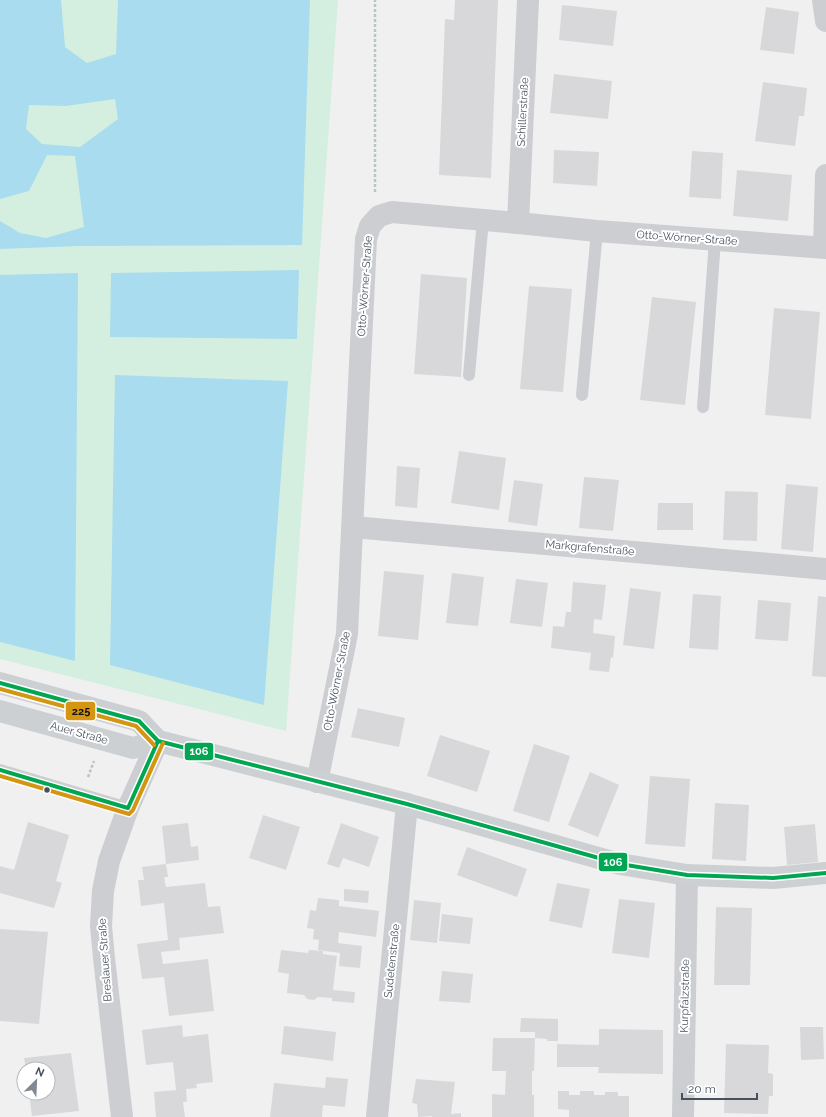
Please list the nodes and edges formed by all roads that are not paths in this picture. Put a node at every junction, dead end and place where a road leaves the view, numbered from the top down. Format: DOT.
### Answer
graph roads {
  1 [pos="528,0"];
  2 [pos="823,0"];
  3 [pos="826,21"];
  4 [pos="826,175"];
  5 [pos="484,220"];
  6 [pos="518,223"];
  7 [pos="597,231"];
  8 [pos="715,240"];
  9 [pos="825,248"];
  10 [pos="470,375"];
  11 [pos="582,395"];
  12 [pos="703,407"];
  13 [pos="353,527"];
  14 [pos="826,569"];
  15 [pos="0,683"];
  16 [pos="0,712"];
  17 [pos="158,741"];
  18 [pos="0,770"];
  19 [pos="317,782"];
  20 [pos="408,804"];
  21 [pos="128,808"];
  22 [pos="826,873"];
  23 [pos="687,876"];
  24 [pos="122,1117"];
  25 [pos="377,1117"];
  26 [pos="683,1117"];
  1 -- 6 [label="street, Schillerstraße"];
  2 -- 3 [label="street"];
  4 -- 9 [label="street"];
  5 -- 6 [label="street, Otto-Wörner-Straße"];
  5 -- 10 [label="lane"];
  5 -- 13 [label="street, Otto-Wörner-Straße"];
  6 -- 7 [label="street, Otto-Wörner-Straße"];
  7 -- 8 [label="street, Otto-Wörner-Straße"];
  7 -- 11 [label="lane"];
  8 -- 9 [label="street, Otto-Wörner-Straße"];
  8 -- 12 [label="lane"];
  13 -- 14 [label="street, Markgrafenstraße"];
  13 -- 19 [label="street, Otto-Wörner-Straße"];
  15 -- 17 [label="main road"];
  16 -- 17 [label="main road, Auer Straße"];
  17 -- 19 [label="main road"];
  17 -- 21 [label="street, Breslauer Straße"];
  18 -- 21 [label="lane"];
  19 -- 20 [label="main road"];
  20 -- 23 [label="main road"];
  20 -- 25 [label="street, Sudetenstraße"];
  21 -- 24 [label="street, Breslauer Straße"];
  22 -- 23 [label="main road"];
  23 -- 26 [label="street, Kurpfalzstraße"];
}
